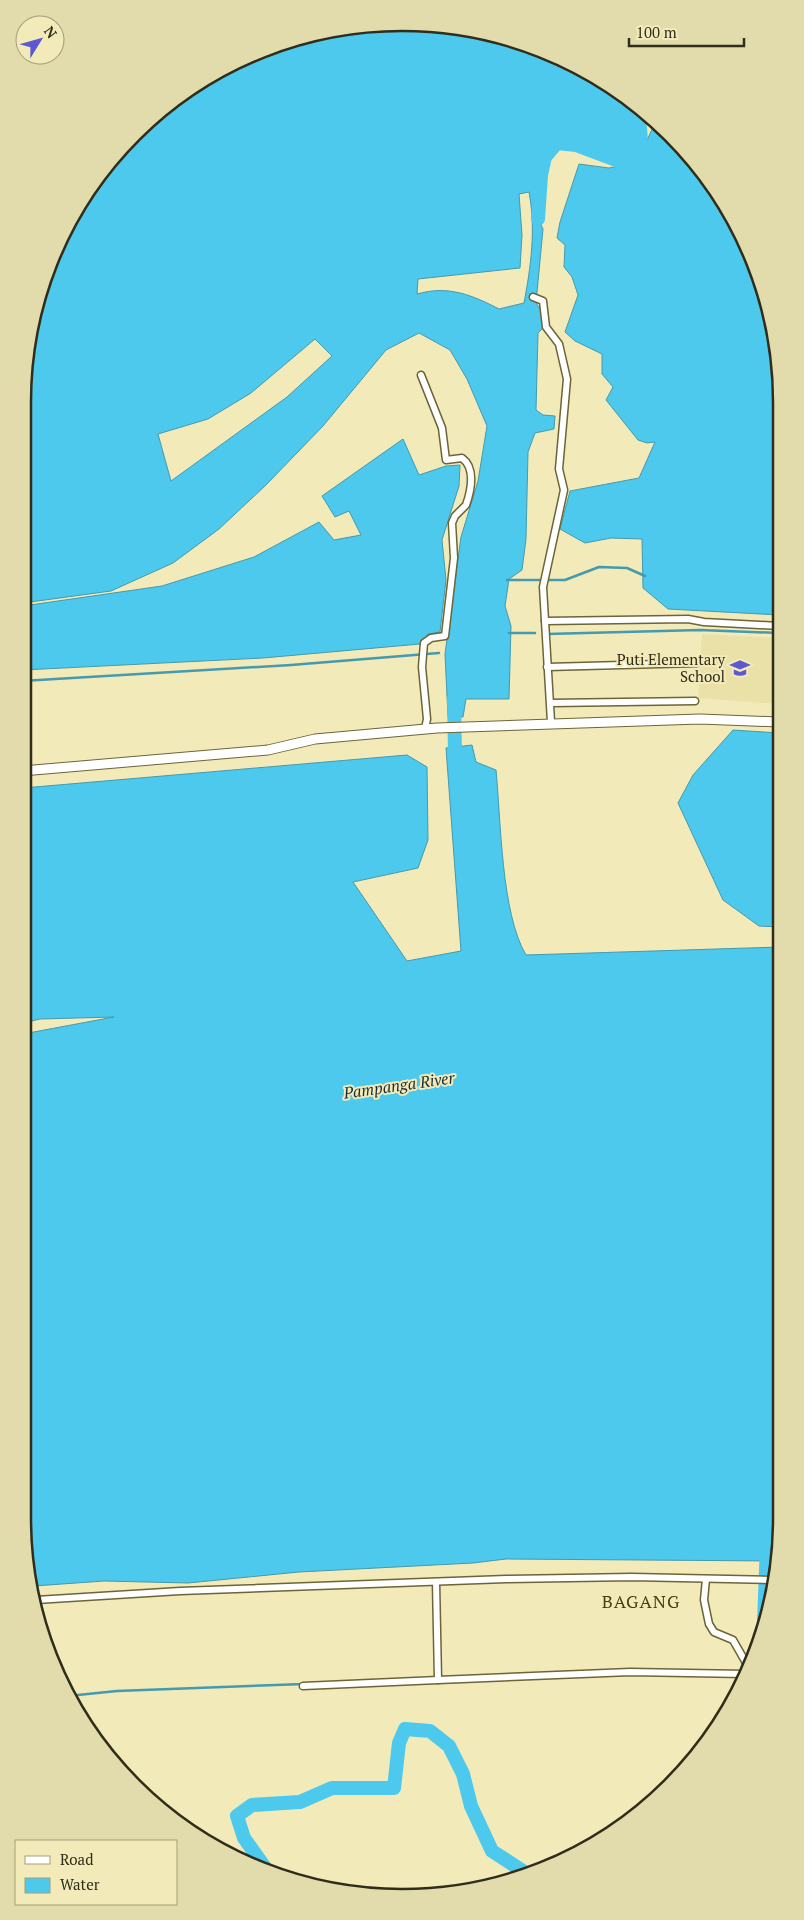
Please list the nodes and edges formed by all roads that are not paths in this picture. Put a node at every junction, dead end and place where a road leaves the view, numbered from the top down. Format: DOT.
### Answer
graph roads {
  1 [pos="536,298"];
  2 [pos="421,375"];
  3 [pos="545,621"];
  4 [pos="773,626"];
  5 [pos="698,663"];
  6 [pos="547,666"];
  7 [pos="695,701"];
  8 [pos="550,703"];
  9 [pos="551,722"];
  10 [pos="773,722"];
  11 [pos="424,729"];
  12 [pos="31,770"];
  13 [pos="706,1579"];
  14 [pos="768,1580"];
  15 [pos="436,1582"];
  16 [pos="40,1600"];
  17 [pos="745,1660"];
  18 [pos="739,1674"];
  19 [pos="438,1676"];
  20 [pos="303,1686"];
  1 -- 3 [label="street"];
  2 -- 11 [label="street"];
  3 -- 4 [label="street"];
  3 -- 6 [label="street"];
  5 -- 6 [label="street"];
  6 -- 8 [label="street"];
  7 -- 8 [label="street"];
  8 -- 9 [label="street"];
  9 -- 10 [label="street"];
  9 -- 11 [label="street"];
  11 -- 12 [label="street"];
  13 -- 14 [label="street"];
  13 -- 15 [label="street"];
  13 -- 17 [label="street"];
  15 -- 16 [label="street"];
  15 -- 19 [label="street"];
  18 -- 19 [label="street"];
  19 -- 20 [label="street"];
}
